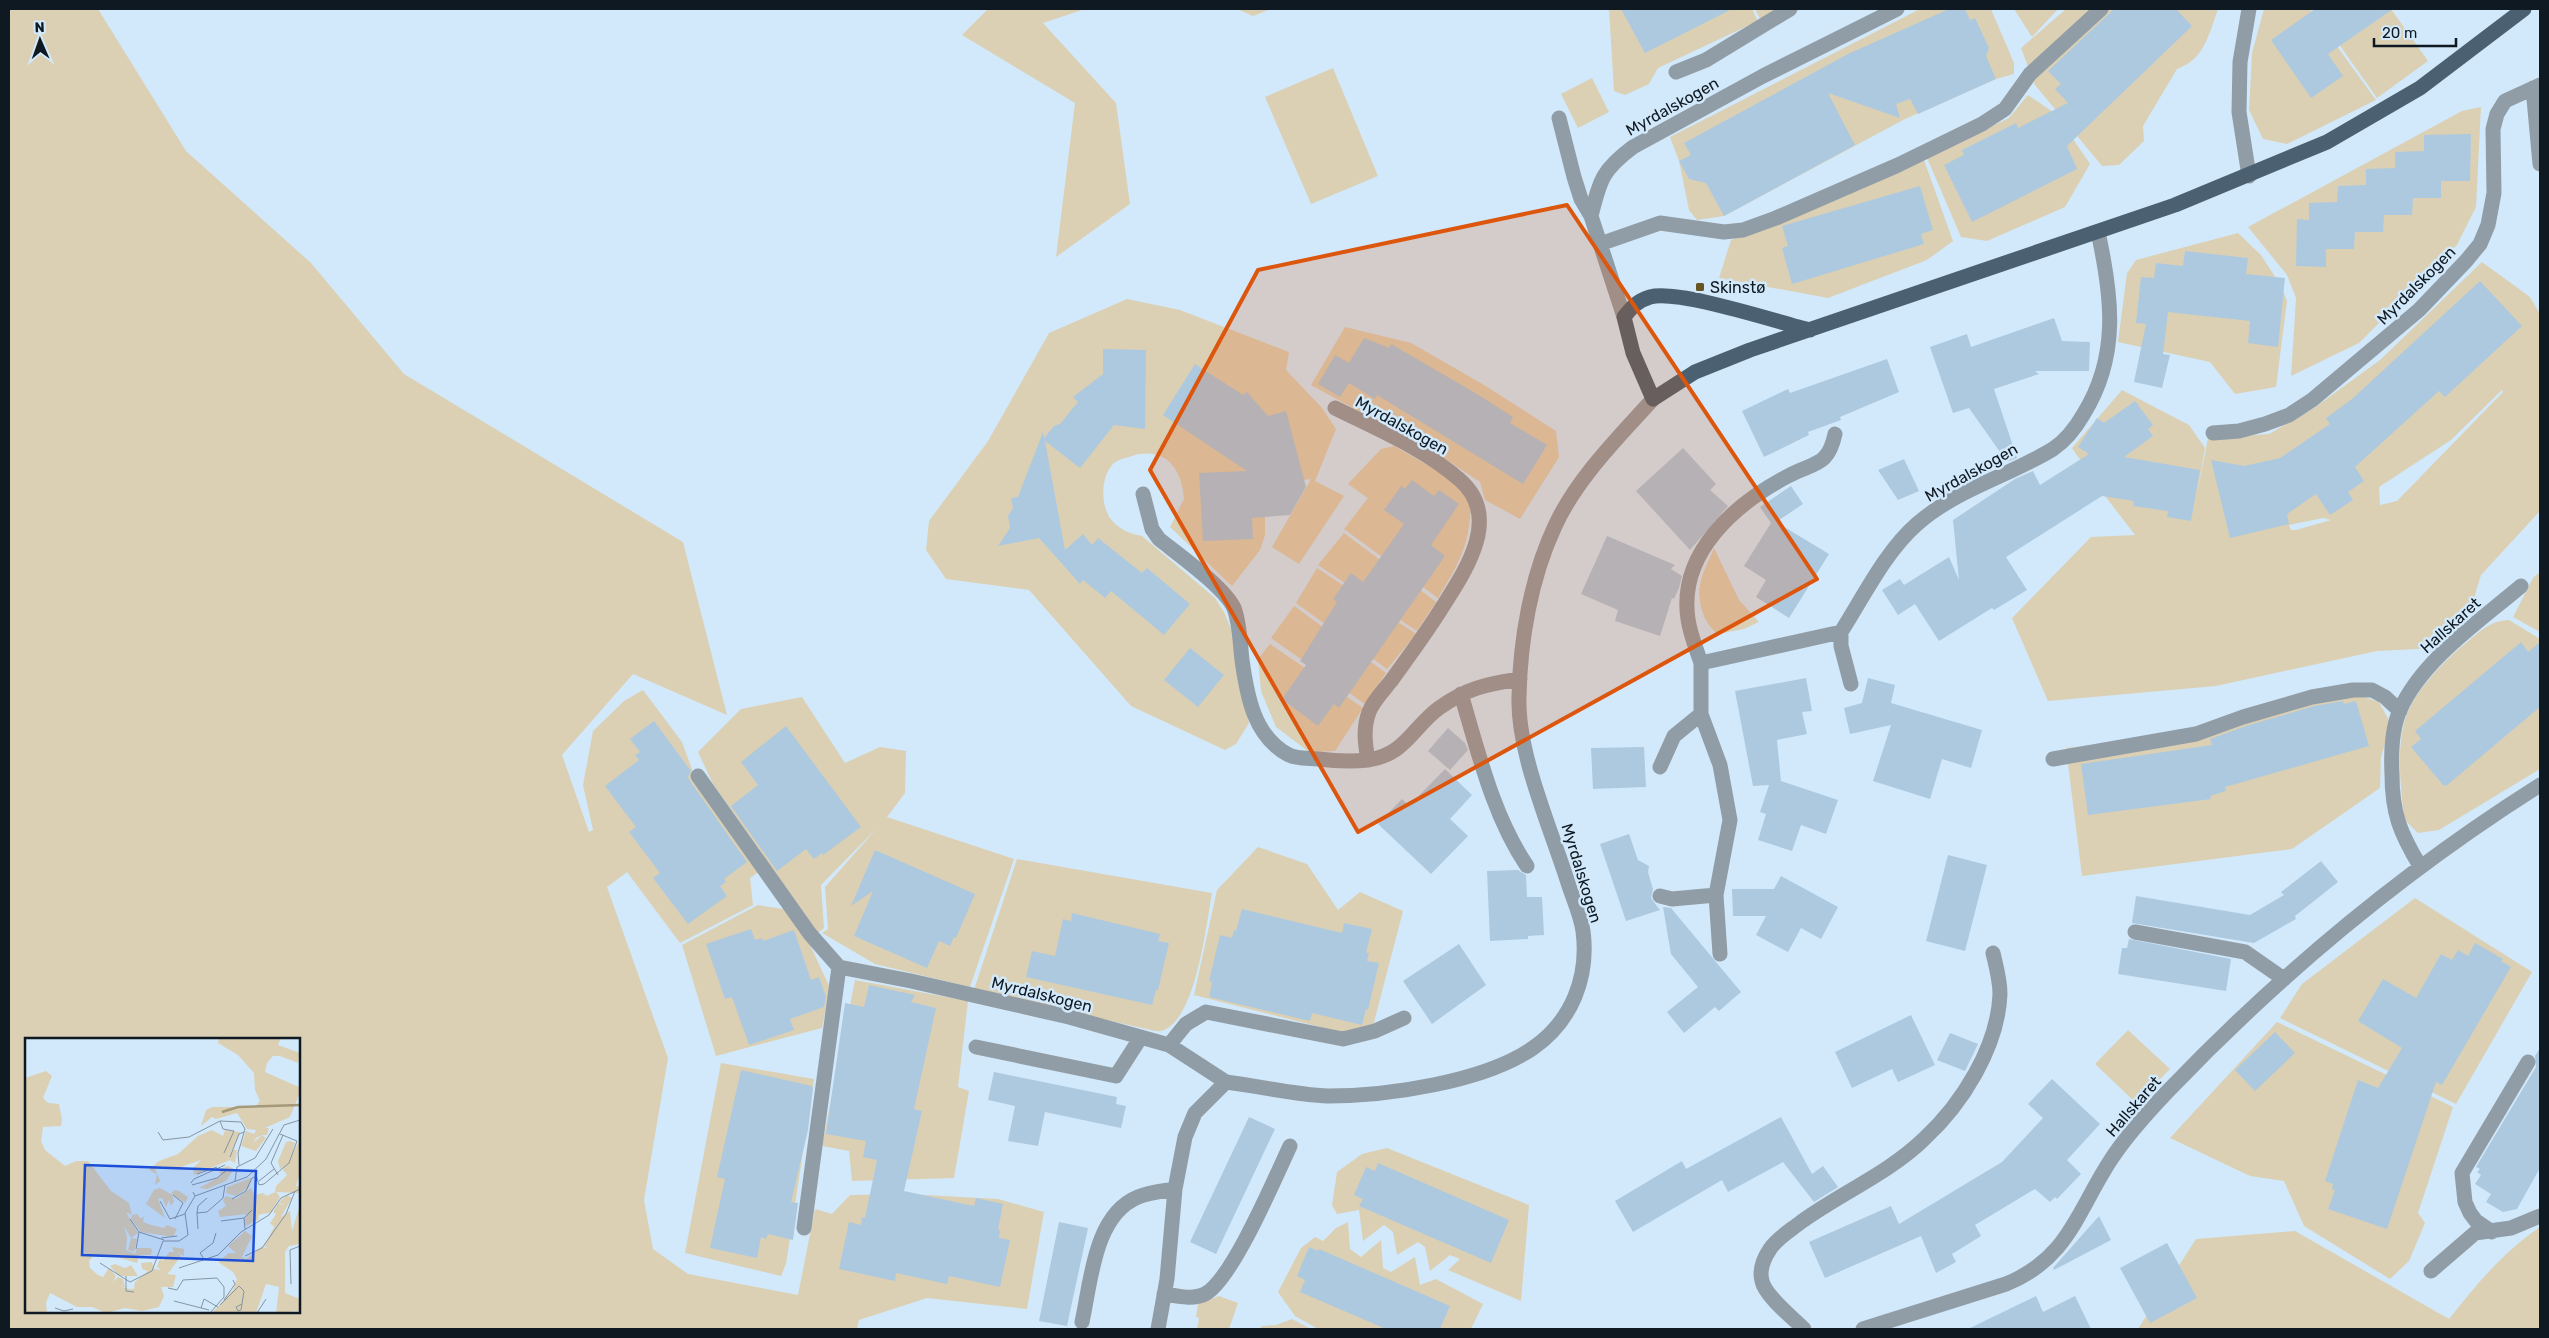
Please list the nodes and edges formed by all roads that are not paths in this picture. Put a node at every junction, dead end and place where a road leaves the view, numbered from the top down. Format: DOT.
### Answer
graph roads {
  1 [pos="1790,9"];
  2 [pos="1897,9"];
  3 [pos="2101,9"];
  4 [pos="2249,9"];
  5 [pos="2524,9"];
  6 [pos="1676,72"];
  7 [pos="2537,86"];
  8 [pos="1559,118"];
  9 [pos="2540,164"];
  10 [pos="2249,176"];
  11 [pos="1591,216"];
  12 [pos="2098,232"];
  13 [pos="1600,244"];
  14 [pos="1624,318"];
  15 [pos="1810,330"];
  16 [pos="1653,399"];
  17 [pos="1335,408"];
  18 [pos="2213,433"];
  19 [pos="1835,434"];
  20 [pos="1143,494"];
  21 [pos="2521,586"];
  22 [pos="1841,632"];
  23 [pos="1701,663"];
  24 [pos="1520,679"];
  25 [pos="1851,684"];
  26 [pos="1461,694"];
  27 [pos="2400,711"];
  28 [pos="1701,714"];
  29 [pos="2053,759"];
  30 [pos="1368,760"];
  31 [pos="1660,767"];
  32 [pos="698,776"];
  33 [pos="2540,785"];
  34 [pos="1527,866"];
  35 [pos="2420,866"];
  36 [pos="1716,895"];
  37 [pos="1660,896"];
  38 [pos="2135,932"];
  39 [pos="1993,952"];
  40 [pos="1720,954"];
  41 [pos="839,967"];
  42 [pos="2284,979"];
  43 [pos="1404,1018"];
  44 [pos="1141,1037"];
  45 [pos="1169,1045"];
  46 [pos="976,1047"];
  47 [pos="2528,1062"];
  48 [pos="1226,1082"];
  49 [pos="1290,1146"];
  50 [pos="1175,1189"];
  51 [pos="2540,1216"];
  52 [pos="804,1228"];
  53 [pos="2492,1232"];
  54 [pos="2431,1271"];
  55 [pos="1164,1294"];
  56 [pos="1082,1322"];
  57 [pos="1158,1329"];
  58 [pos="1804,1329"];
  59 [pos="1863,1329"];
  1 -- 6 [label="street"];
  2 -- 11 [label="street, Myrdalskogen"];
  3 -- 13 [label="street"];
  4 -- 10 [label="street"];
  5 -- 10 [label="main road, Myrdalskogen"];
  7 -- 9 [label="street"];
  7 -- 18 [label="street, Myrdalskogen"];
  8 -- 11 [label="street"];
  10 -- 12 [label="main road, Myrdalskogen"];
  11 -- 13 [label="street"];
  12 -- 15 [label="main road, Myrdalskogen"];
  12 -- 22 [label="street, Myrdalskogen"];
  13 -- 14 [label="street"];
  14 -- 15 [label="main road"];
  14 -- 16 [label="main road"];
  15 -- 16 [label="main road, Myrdalskogen"];
  16 -- 24 [label="street, Myrdalskogen"];
  17 -- 30 [label="street, Myrdalskogen"];
  19 -- 23 [label="street"];
  20 -- 30 [label="street"];
  21 -- 27 [label="street, Hallskaret"];
  22 -- 23 [label="street"];
  22 -- 25 [label="street"];
  23 -- 28 [label="street"];
  24 -- 26 [label="street"];
  24 -- 48 [label="street, Myrdalskogen"];
  26 -- 30 [label="street"];
  26 -- 34 [label="street"];
  27 -- 29 [label="street"];
  27 -- 35 [label="street, Hallskaret"];
  28 -- 31 [label="street"];
  28 -- 36 [label="street"];
  32 -- 41 [label="street"];
  33 -- 35 [label="street, Hallskaret"];
  35 -- 42 [label="street, Hallskaret"];
  36 -- 37 [label="street"];
  36 -- 40 [label="street"];
  38 -- 42 [label="street"];
  39 -- 58 [label="street"];
  41 -- 44 [label="street, Myrdalskogen"];
  41 -- 52 [label="street"];
  42 -- 59 [label="street, Hallskaret"];
  43 -- 45 [label="street"];
  44 -- 45 [label="street, Myrdalskogen"];
  44 -- 46 [label="street"];
  45 -- 48 [label="street, Myrdalskogen"];
  47 -- 53 [label="street"];
  48 -- 50 [label="street"];
  49 -- 55 [label="street"];
  50 -- 55 [label="street"];
  50 -- 56 [label="street"];
  51 -- 53 [label="street"];
  53 -- 54 [label="street"];
  55 -- 57 [label="street"];
}
